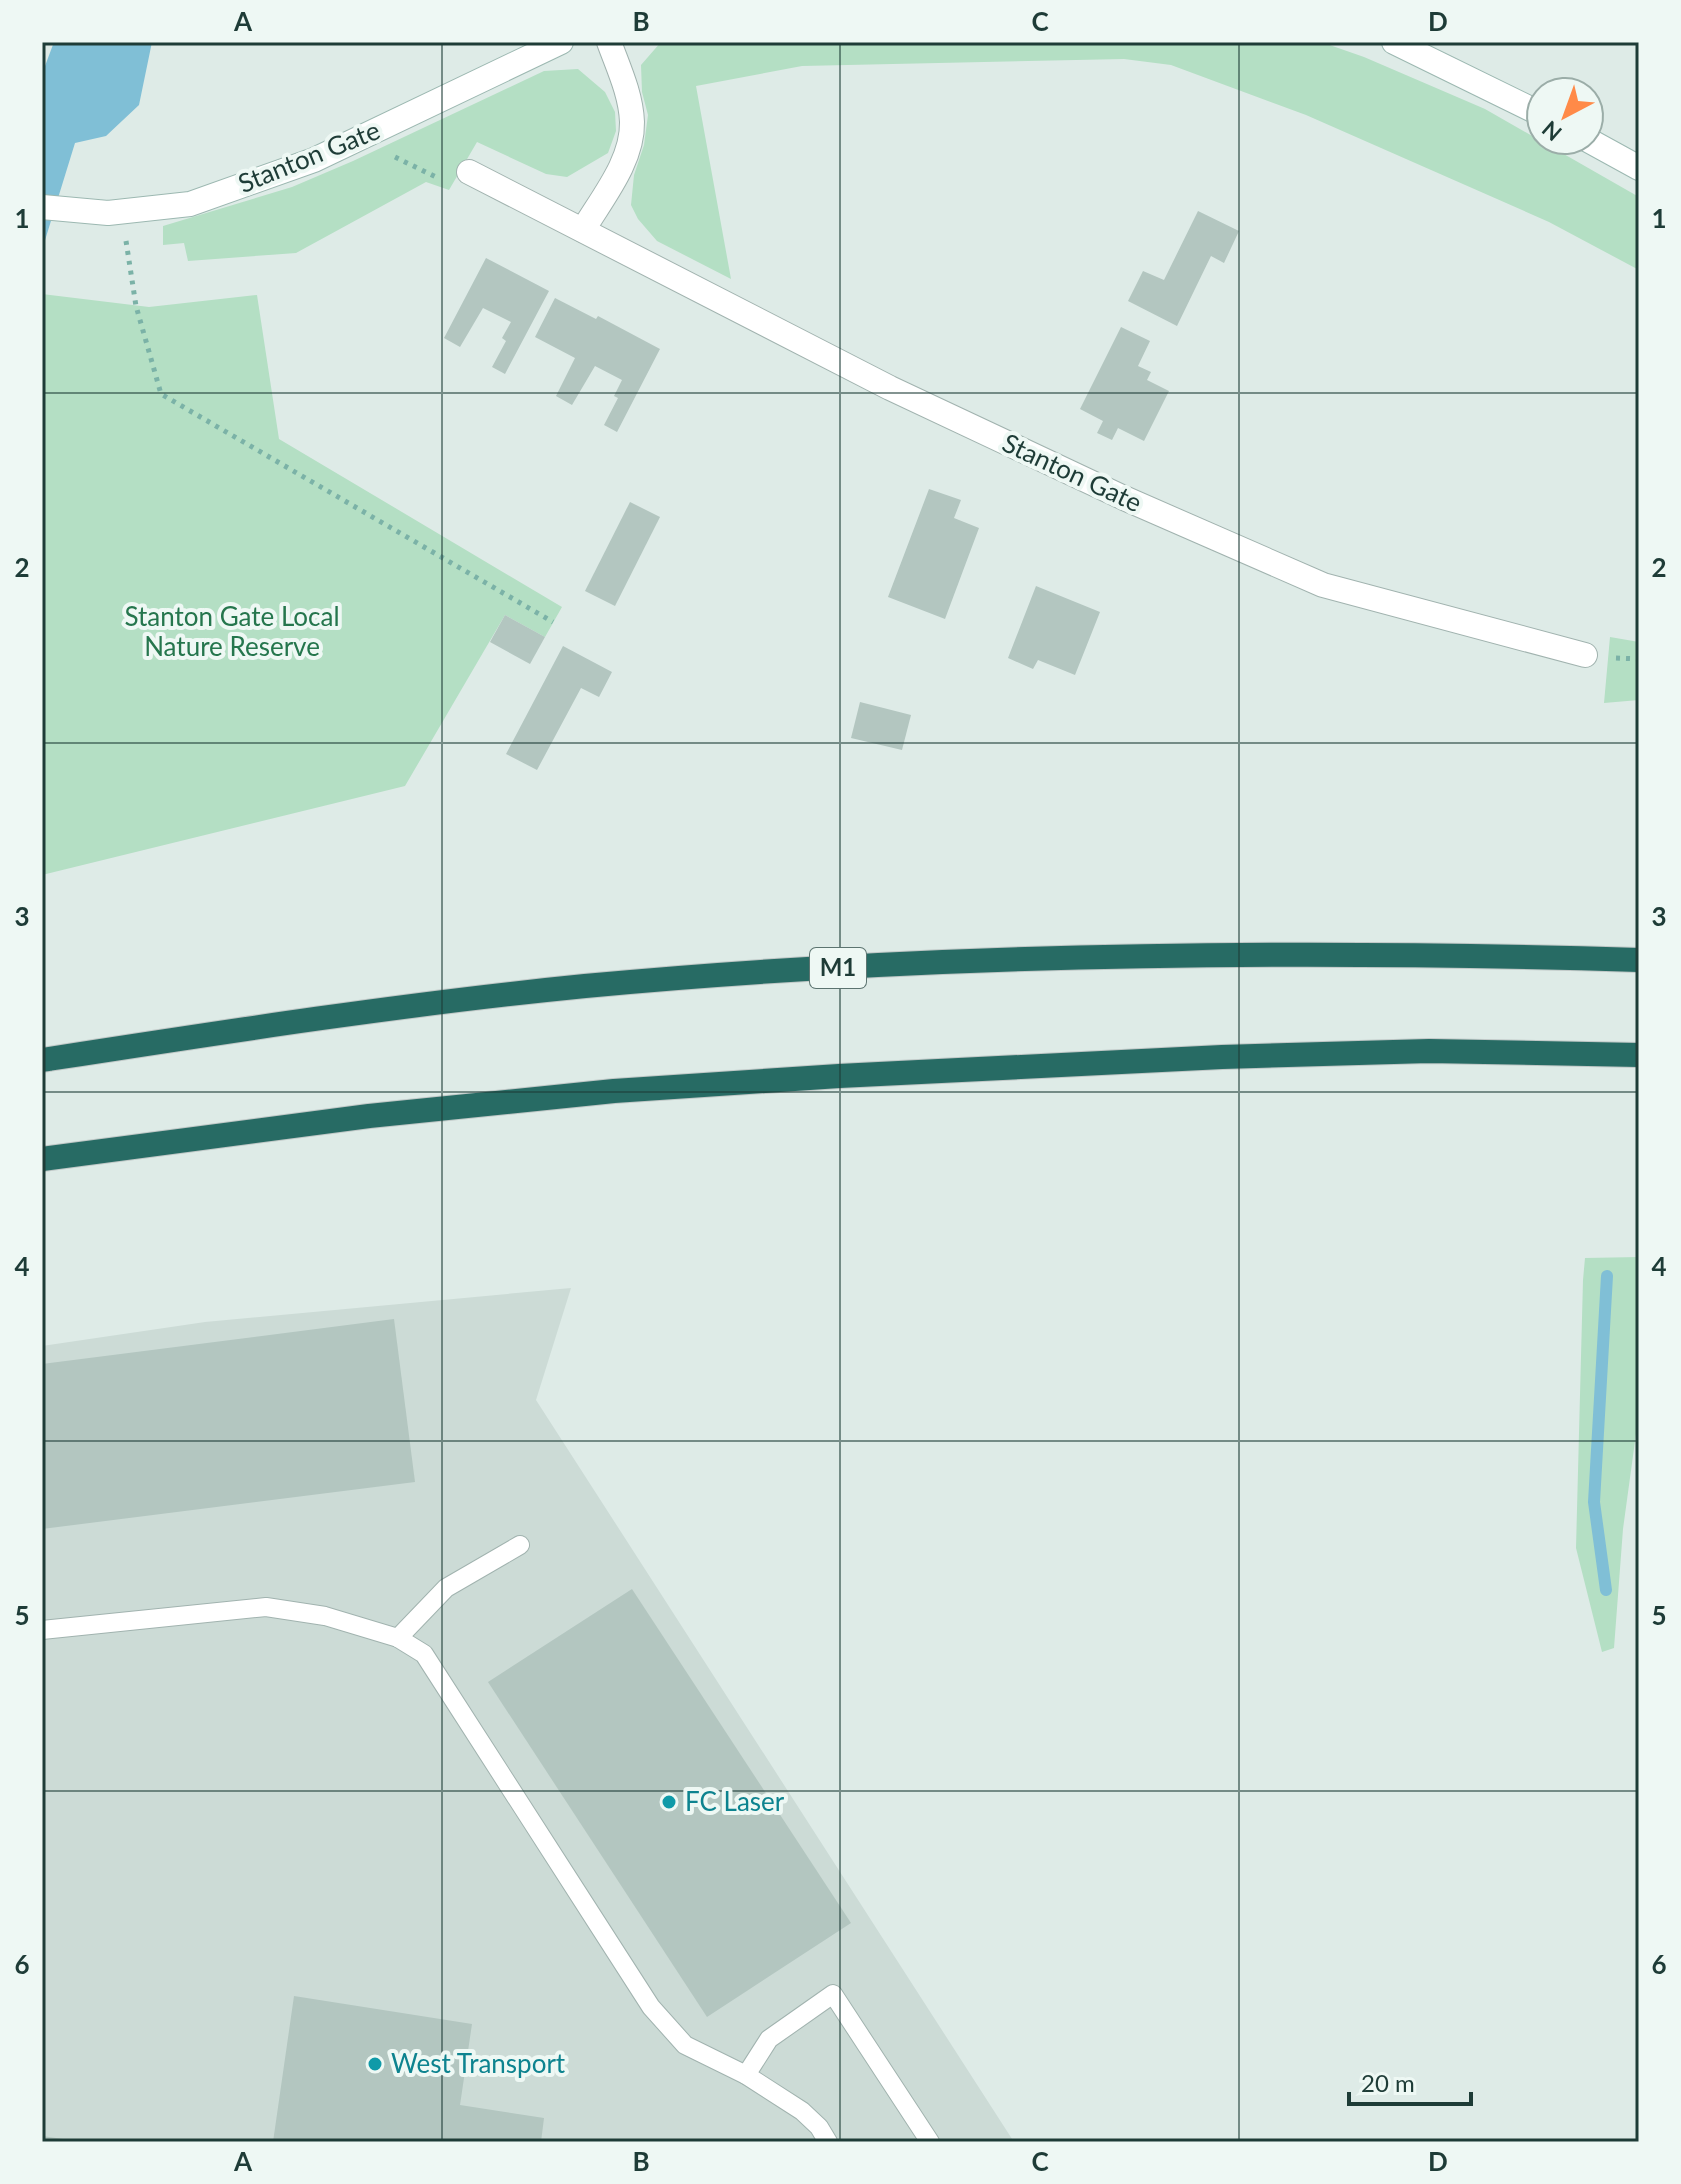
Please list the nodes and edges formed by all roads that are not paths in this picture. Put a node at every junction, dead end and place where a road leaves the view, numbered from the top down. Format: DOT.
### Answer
graph roads {
  1 [pos="561,42"];
  2 [pos="609,42"];
  3 [pos="1394,42"];
  4 [pos="1525,106"];
  5 [pos="1605,149"];
  6 [pos="1639,168"];
  7 [pos="469,172"];
  8 [pos="42,207"];
  9 [pos="583,230"];
  10 [pos="1585,655"];
  11 [pos="1639,960"];
  12 [pos="1634,1055"];
  13 [pos="42,1060"];
  14 [pos="42,1159"];
  15 [pos="520,1545"];
  16 [pos="42,1630"];
  17 [pos="398,1638"];
  18 [pos="746,2075"];
  19 [pos="828,2142"];
  20 [pos="930,2142"];
  1 -- 8 [label="street, Stanton Gate"];
  2 -- 9 [label="street"];
  3 -- 4 [label="street"];
  5 -- 6 [label="street"];
  7 -- 9 [label="street, Stanton Gate"];
  9 -- 10 [label="street, Stanton Gate"];
  11 -- 13 [label="highway, M1"];
  12 -- 14 [label="highway"];
  15 -- 17 [label="lane"];
  16 -- 17 [label="lane"];
  17 -- 18 [label="lane"];
  18 -- 19 [label="lane"];
  18 -- 20 [label="lane"];
}
